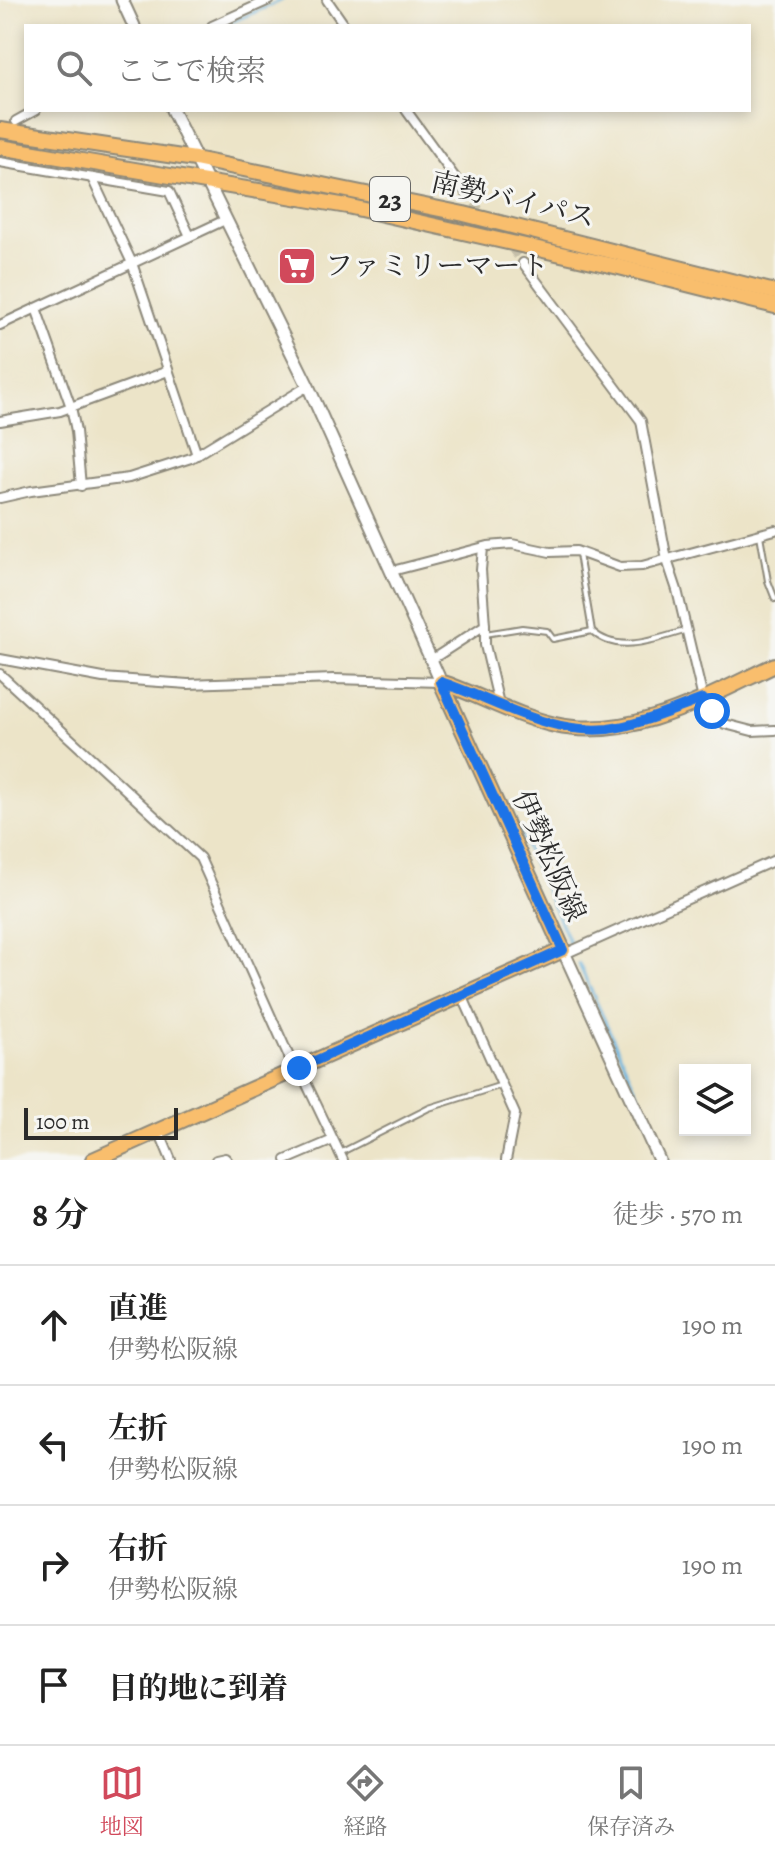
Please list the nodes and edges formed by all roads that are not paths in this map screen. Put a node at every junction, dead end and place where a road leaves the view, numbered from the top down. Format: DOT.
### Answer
graph roads {
  1 [pos="122,0"];
  2 [pos="242,0"];
  3 [pos="269,0"];
  4 [pos="327,0"];
  5 [pos="247,10"];
  6 [pos="133,24"];
  7 [pos="216,24"];
  8 [pos="344,24"];
  9 [pos="32,112"];
  10 [pos="173,112"];
  11 [pos="407,112"];
  12 [pos="16,121"];
  13 [pos="0,130"];
  14 [pos="0,147"];
  15 [pos="195,159"];
  16 [pos="0,162"];
  17 [pos="92,178"];
  18 [pos="206,181"];
  19 [pos="467,194"];
  20 [pos="225,220"];
  21 [pos="190,236"];
  22 [pos="132,263"];
  23 [pos="523,263"];
  24 [pos="775,292"];
  25 [pos="775,306"];
  26 [pos="36,308"];
  27 [pos="0,325"];
  28 [pos="168,371"];
  29 [pos="308,386"];
  30 [pos="71,407"];
  31 [pos="0,421"];
  32 [pos="197,455"];
  33 [pos="81,486"];
  34 [pos="0,498"];
  35 [pos="775,530"];
  36 [pos="760,533"];
  37 [pos="483,548"];
  38 [pos="578,552"];
  39 [pos="667,560"];
  40 [pos="392,571"];
  41 [pos="775,599"];
  42 [pos="485,630"];
  43 [pos="687,630"];
  44 [pos="592,631"];
  45 [pos="0,659"];
  46 [pos="431,660"];
  47 [pos="775,665"];
  48 [pos="0,674"];
  49 [pos="441,682"];
  50 [pos="703,699"];
  51 [pos="499,704"];
  52 [pos="775,730"];
  53 [pos="775,860"];
  54 [pos="563,950"];
  55 [pos="462,995"];
  56 [pos="297,1069"];
  57 [pos="502,1085"];
  58 [pos="159,1131"];
  59 [pos="333,1140"];
  60 [pos="342,1156"];
  61 [pos="93,1160"];
  62 [pos="171,1160"];
  63 [pos="216,1160"];
  64 [pos="227,1160"];
  65 [pos="286,1160"];
  66 [pos="506,1160"];
  67 [pos="659,1160"];
  1 -- 6 [label="street"];
  2 -- 5 [label="street"];
  3 -- 5 [label="street"];
  4 -- 8 [label="street"];
  5 -- 7 [label="street"];
  9 -- 12 [label="street"];
  10 -- 15 [label="street"];
  11 -- 19 [label="street"];
  13 -- 15 [label="main road, 南勢バイパス / 23"];
  14 -- 18 [label="main road, 南勢バイパス / 23"];
  15 -- 18 [label="street"];
  15 -- 24 [label="main road, 南勢バイパス / 23"];
  16 -- 17 [label="street"];
  17 -- 21 [label="street"];
  17 -- 22 [label="street"];
  18 -- 20 [label="street"];
  18 -- 25 [label="main road, 南勢バイパス / 23"];
  20 -- 21 [label="street"];
  20 -- 29 [label="street"];
  21 -- 22 [label="street"];
  22 -- 26 [label="street"];
  22 -- 28 [label="street"];
  23 -- 39 [label="street"];
  26 -- 27 [label="street"];
  26 -- 30 [label="street"];
  28 -- 30 [label="street"];
  28 -- 32 [label="street"];
  29 -- 32 [label="street"];
  29 -- 40 [label="street"];
  30 -- 31 [label="street"];
  30 -- 33 [label="street"];
  32 -- 33 [label="street"];
  33 -- 34 [label="street"];
  35 -- 36 [label="street"];
  36 -- 39 [label="street"];
  36 -- 41 [label="lane"];
  37 -- 38 [label="street"];
  37 -- 40 [label="street"];
  37 -- 42 [label="street"];
  38 -- 39 [label="street"];
  38 -- 44 [label="lane"];
  39 -- 43 [label="street"];
  40 -- 46 [label="street"];
  42 -- 44 [label="lane"];
  42 -- 46 [label="street"];
  42 -- 51 [label="street"];
  43 -- 44 [label="lane"];
  43 -- 50 [label="street"];
  45 -- 49 [label="street"];
  46 -- 49 [label="street"];
  47 -- 50 [label="main road"];
  48 -- 56 [label="street"];
  49 -- 51 [label="main road"];
  49 -- 54 [label="main road, 伊勢松阪線"];
  50 -- 51 [label="main road"];
  50 -- 52 [label="street"];
  53 -- 54 [label="street"];
  54 -- 55 [label="main road, 伊勢松阪線"];
  54 -- 67 [label="street"];
  55 -- 56 [label="main road, 伊勢松阪線"];
  55 -- 57 [label="street"];
  56 -- 58 [label="main road, 伊勢松阪線"];
  56 -- 59 [label="street"];
  57 -- 60 [label="lane"];
  57 -- 66 [label="street"];
  58 -- 61 [label="main road, 伊勢松阪線"];
  58 -- 62 [label="street"];
  59 -- 60 [label="street"];
  59 -- 65 [label="street"];
  63 -- 64 [label="street"];
}
